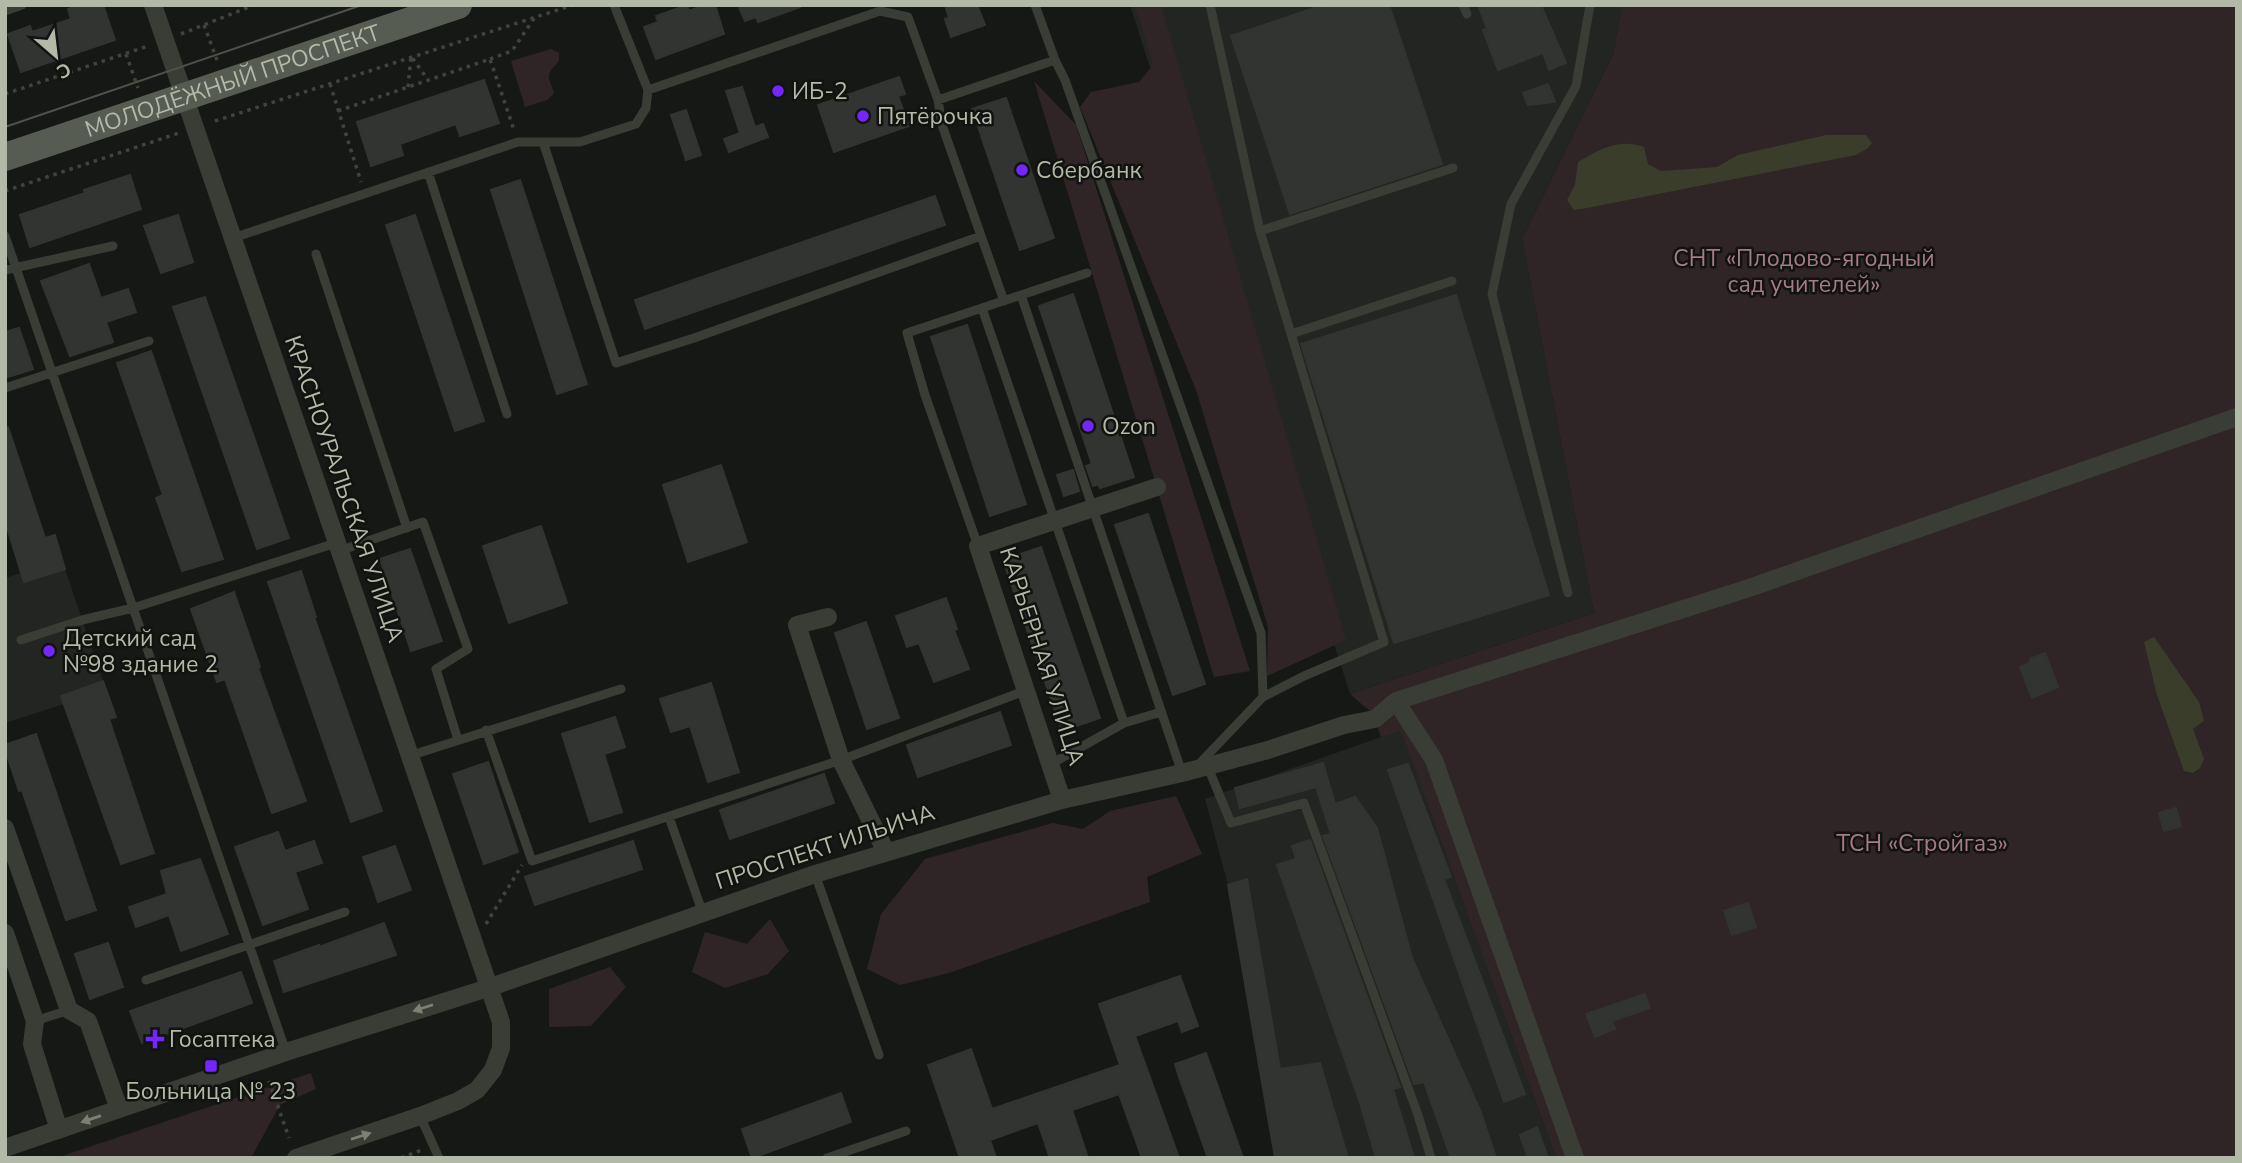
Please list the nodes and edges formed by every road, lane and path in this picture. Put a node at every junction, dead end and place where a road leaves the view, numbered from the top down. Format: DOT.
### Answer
graph roads {
  1 [pos="22,5"];
  2 [pos="153,5"];
  3 [pos="254,5"];
  4 [pos="458,5"];
  5 [pos="573,5"];
  6 [pos="614,5"];
  7 [pos="1035,5"];
  8 [pos="1210,5"];
  9 [pos="1590,5"];
  10 [pos="5,11"];
  11 [pos="536,15"];
  12 [pos="204,25"];
  13 [pos="178,35"];
  14 [pos="154,44"];
  15 [pos="126,54"];
  16 [pos="411,56"];
  17 [pos="490,59"];
  18 [pos="1055,60"];
  19 [pos="219,65"];
  20 [pos="428,80"];
  21 [pos="330,84"];
  22 [pos="408,87"];
  23 [pos="139,90"];
  24 [pos="648,90"];
  25 [pos="5,94"];
  26 [pos="184,97"];
  27 [pos="938,100"];
  28 [pos="232,103"];
  29 [pos="338,111"];
  30 [pos="236,114"];
  31 [pos="215,121"];
  32 [pos="184,131"];
  33 [pos="518,142"];
  34 [pos="543,142"];
  35 [pos="5,157"];
  36 [pos="1453,168"];
  37 [pos="428,172"];
  38 [pos="5,191"];
  39 [pos="364,194"];
  40 [pos="1260,231"];
  41 [pos="5,236"];
  42 [pos="981,236"];
  43 [pos="233,239"];
  44 [pos="113,246"];
  45 [pos="316,254"];
  46 [pos="16,267"];
  47 [pos="5,271"];
  48 [pos="1087,273"];
  49 [pos="1452,281"];
  50 [pos="1021,295"];
  51 [pos="1003,301"];
  52 [pos="982,308"];
  53 [pos="1291,334"];
  54 [pos="149,341"];
  55 [pos="52,373"];
  56 [pos="5,388"];
  57 [pos="507,414"];
  58 [pos="2237,417"];
  59 [pos="1157,487"];
  60 [pos="1092,509"];
  61 [pos="1053,522"];
  62 [pos="407,528"];
  63 [pos="978,546"];
  64 [pos="337,547"];
  65 [pos="1568,593"];
  66 [pos="133,608"];
  67 [pos="828,617"];
  68 [pos="21,640"];
  69 [pos="621,689"];
  70 [pos="1027,690"];
  71 [pos="1263,697"];
  72 [pos="1396,701"];
  73 [pos="1161,712"];
  74 [pos="1124,723"];
  75 [pos="486,730"];
  76 [pos="458,740"];
  77 [pos="409,756"];
  78 [pos="841,760"];
  79 [pos="1051,764"];
  80 [pos="1194,769"];
  81 [pos="1062,800"];
  82 [pos="669,817"];
  83 [pos="5,828"];
  84 [pos="886,852"];
  85 [pos="532,861"];
  86 [pos="815,874"];
  87 [pos="702,911"];
  88 [pos="345,912"];
  89 [pos="5,933"];
  90 [pos="473,944"];
  91 [pos="249,945"];
  92 [pos="146,979"];
  93 [pos="488,988"];
  94 [pos="68,1010"];
  95 [pos="35,1021"];
  96 [pos="286,1052"];
  97 [pos="879,1055"];
  98 [pos="269,1081"];
  99 [pos="118,1109"];
  100 [pos="421,1116"];
  101 [pos="59,1130"];
  102 [pos="906,1131"];
  103 [pos="289,1138"];
  104 [pos="434,1146"];
  105 [pos="5,1148"];
  106 [pos="296,1158"];
  107 [pos="401,1158"];
  108 [pos="439,1158"];
  109 [pos="827,1158"];
  110 [pos="1431,1158"];
  111 [pos="1575,1158"];
  1 -- 10 [label="lane"];
  2 -- 26 [label="street, КРАСНОУРАЛЬСКАЯ УЛИЦА"];
  3 -- 12 [label="path"];
  4 -- 26 [label="main road, МОЛОДЁЖНЫЙ ПРОСПЕКТ"];
  5 -- 11 [label="path"];
  6 -- 24 [label="lane"];
  7 -- 18 [label="lane"];
  8 -- 40 [label="lane"];
  9 -- 65 [label="lane"];
  11 -- 16 [label="path"];
  11 -- 17 [label="path"];
  12 -- 13 [label="path"];
  12 -- 19 [label="path"];
  14 -- 15 [label="path"];
  15 -- 23 [label="path"];
  15 -- 25 [label="path"];
  16 -- 20 [label="path"];
  16 -- 21 [label="path"];
  16 -- 22 [label="path"];
  17 -- 20 [label="path"];
  17 -- 33 [label="path"];
  18 -- 27 [label="lane"];
  18 -- 71 [label="lane"];
  20 -- 22 [label="path"];
  21 -- 29 [label="path"];
  21 -- 30 [label="path"];
  22 -- 29 [label="path"];
  24 -- 27 [label="lane"];
  24 -- 34 [label="lane"];
  26 -- 35 [label="main road, МОЛОДЁЖНЫЙ ПРОСПЕКТ"];
  26 -- 43 [label="street, КРАСНОУРАЛЬСКАЯ УЛИЦА"];
  27 -- 42 [label="lane"];
  28 -- 30 [label="path"];
  29 -- 39 [label="path"];
  30 -- 31 [label="path"];
  32 -- 38 [label="path"];
  33 -- 34 [label="lane"];
  33 -- 37 [label="lane"];
  34 -- 42 [label="lane"];
  36 -- 40 [label="lane"];
  37 -- 39 [label="lane"];
  37 -- 57 [label="lane"];
  39 -- 43 [label="lane"];
  40 -- 53 [label="lane"];
  41 -- 46 [label="lane"];
  42 -- 51 [label="lane"];
  43 -- 64 [label="street, КРАСНОУРАЛЬСКАЯ УЛИЦА"];
  44 -- 46 [label="lane"];
  45 -- 62 [label="lane"];
  46 -- 47 [label="lane"];
  46 -- 55 [label="lane"];
  48 -- 50 [label="lane"];
  49 -- 53 [label="lane"];
  50 -- 51 [label="lane"];
  50 -- 60 [label="lane"];
  51 -- 52 [label="lane"];
  52 -- 61 [label="lane"];
  52 -- 63 [label="lane"];
  53 -- 71 [label="lane"];
  54 -- 55 [label="lane"];
  55 -- 56 [label="lane"];
  55 -- 66 [label="lane"];
  58 -- 72 [label="street, ПРОСПЕКТ ИЛЬИЧА"];
  59 -- 60 [label="street, КАРЬЕРНАЯ УЛИЦА"];
  60 -- 61 [label="street, КАРЬЕРНАЯ УЛИЦА"];
  60 -- 73 [label="lane"];
  61 -- 63 [label="street, КАРЬЕРНАЯ УЛИЦА"];
  61 -- 74 [label="lane"];
  62 -- 64 [label="lane"];
  62 -- 76 [label="lane"];
  63 -- 70 [label="street, КАРЬЕРНАЯ УЛИЦА"];
  64 -- 66 [label="lane"];
  64 -- 77 [label="street, КРАСНОУРАЛЬСКАЯ УЛИЦА"];
  66 -- 68 [label="lane"];
  66 -- 91 [label="lane"];
  67 -- 78 [label="street"];
  69 -- 75 [label="lane"];
  70 -- 78 [label="lane"];
  70 -- 79 [label="street, КАРЬЕРНАЯ УЛИЦА"];
  71 -- 80 [label="lane"];
  72 -- 80 [label="street, ПРОСПЕКТ ИЛЬИЧА"];
  72 -- 111 [label="street"];
  73 -- 74 [label="lane"];
  73 -- 80 [label="lane"];
  74 -- 79 [label="lane"];
  75 -- 76 [label="lane"];
  75 -- 85 [label="lane"];
  76 -- 77 [label="lane"];
  77 -- 90 [label="street, КРАСНОУРАЛЬСКАЯ УЛИЦА"];
  78 -- 82 [label="lane"];
  78 -- 84 [label="street"];
  79 -- 81 [label="street, КАРЬЕРНАЯ УЛИЦА"];
  80 -- 81 [label="street, ПРОСПЕКТ ИЛЬИЧА"];
  80 -- 110 [label="lane"];
  81 -- 84 [label="street, ПРОСПЕКТ ИЛЬИЧА"];
  82 -- 85 [label="lane"];
  82 -- 87 [label="lane"];
  83 -- 94 [label="street"];
  84 -- 86 [label="street, ПРОСПЕКТ ИЛЬИЧА"];
  85 -- 90 [label="path"];
  86 -- 87 [label="street, ПРОСПЕКТ ИЛЬИЧА"];
  86 -- 97 [label="lane"];
  87 -- 93 [label="street, ПРОСПЕКТ ИЛЬИЧА"];
  88 -- 91 [label="lane"];
  89 -- 95 [label="street"];
  90 -- 93 [label="street, КРАСНОУРАЛЬСКАЯ УЛИЦА"];
  91 -- 92 [label="lane"];
  91 -- 96 [label="lane"];
  93 -- 96 [label="street, ПРОСПЕКТ ИЛЬИЧА, one-way"];
  93 -- 100 [label="street"];
  94 -- 95 [label="lane"];
  94 -- 99 [label="street"];
  95 -- 101 [label="street"];
  96 -- 99 [label="street, ПРОСПЕКТ ИЛЬИЧА"];
  98 -- 103 [label="path"];
  99 -- 101 [label="street, ПРОСПЕКТ ИЛЬИЧА, one-way"];
  100 -- 104 [label="lane"];
  106 -- 100 [label="street, one-way"];
  101 -- 105 [label="street, ПРОСПЕКТ ИЛЬИЧА"];
  102 -- 109 [label="lane"];
  104 -- 107 [label="path"];
  104 -- 108 [label="lane"];
}
